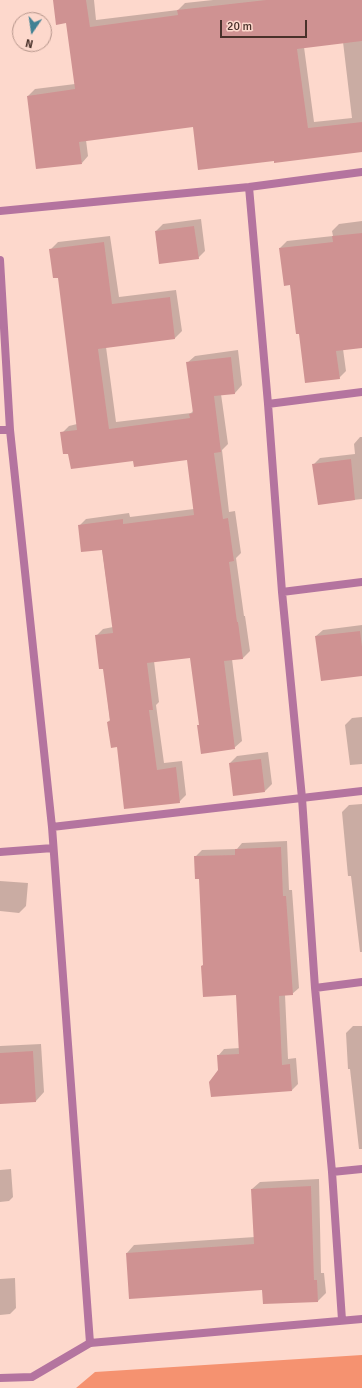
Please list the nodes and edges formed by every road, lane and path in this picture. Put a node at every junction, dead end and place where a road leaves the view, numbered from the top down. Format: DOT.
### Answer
graph roads {
  1 [pos="362,172"];
  2 [pos="249,187"];
  3 [pos="0,211"];
  4 [pos="0,260"];
  5 [pos="362,392"];
  6 [pos="268,404"];
  7 [pos="0,430"];
  8 [pos="10,430"];
  9 [pos="362,582"];
  10 [pos="282,592"];
  11 [pos="362,791"];
  12 [pos="302,798"];
  13 [pos="52,827"];
  14 [pos="53,848"];
  15 [pos="0,852"];
  16 [pos="362,982"];
  17 [pos="315,988"];
  18 [pos="362,1169"];
  19 [pos="332,1172"];
  20 [pos="362,1319"];
  21 [pos="342,1320"];
  22 [pos="90,1343"];
  23 [pos="0,1378"];
  1 -- 2 [label="street"];
  2 -- 3 [label="street"];
  2 -- 6 [label="street"];
  4 -- 8 [label="street"];
  5 -- 6 [label="street"];
  6 -- 10 [label="street"];
  7 -- 8 [label="street"];
  8 -- 13 [label="street"];
  9 -- 10 [label="street"];
  10 -- 12 [label="street"];
  11 -- 12 [label="street"];
  12 -- 13 [label="street"];
  12 -- 17 [label="street"];
  13 -- 14 [label="street"];
  14 -- 15 [label="street"];
  14 -- 22 [label="street"];
  16 -- 17 [label="street"];
  17 -- 19 [label="street"];
  18 -- 19 [label="street"];
  19 -- 21 [label="street"];
  20 -- 21 [label="street"];
  21 -- 22 [label="street"];
  22 -- 23 [label="street"];
}
